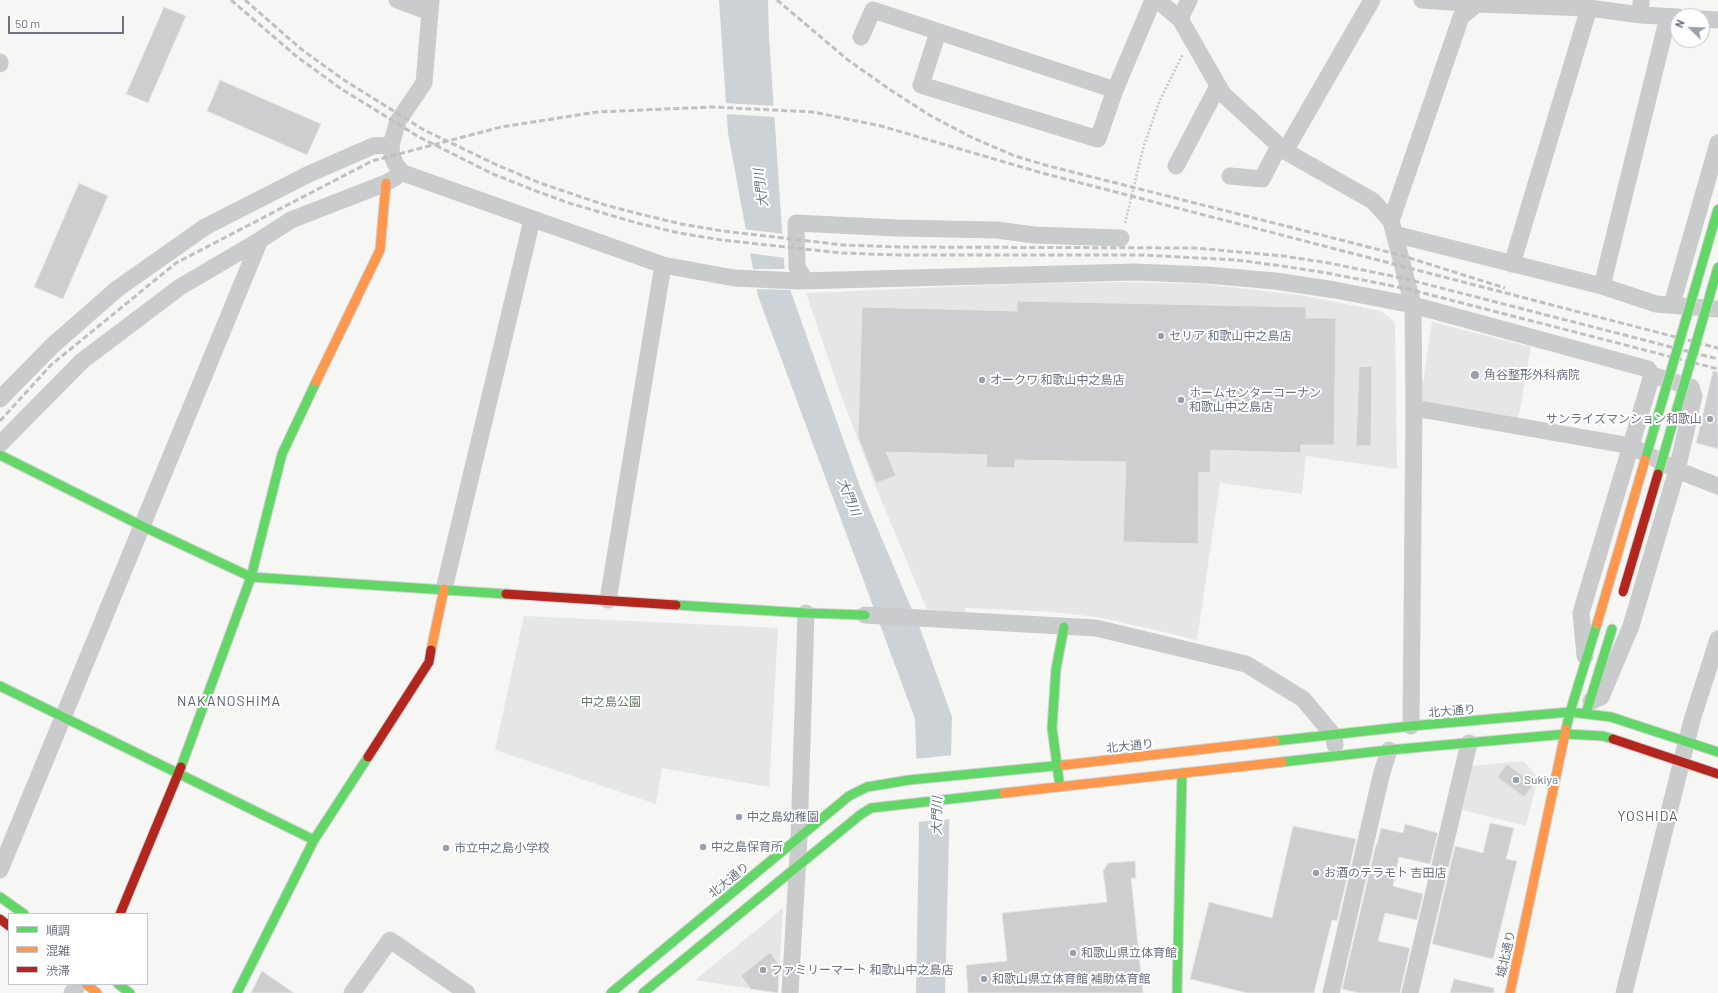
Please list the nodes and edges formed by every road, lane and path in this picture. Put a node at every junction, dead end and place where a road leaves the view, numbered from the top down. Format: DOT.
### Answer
graph roads {
  1 [pos="397,0"];
  2 [pos="1153,0"];
  3 [pos="1157,0"];
  4 [pos="1189,0"];
  5 [pos="1372,0"];
  6 [pos="1422,0"];
  7 [pos="1478,2"];
  8 [pos="431,6"];
  9 [pos="1641,7"];
  10 [pos="1589,8"];
  11 [pos="1670,16"];
  12 [pos="1180,19"];
  13 [pos="1670,28"];
  14 [pos="938,32"];
  15 [pos="861,37"];
  16 [pos="1193,42"];
  17 [pos="1218,86"];
  18 [pos="1115,90"];
  19 [pos="1718,143"];
  20 [pos="391,145"];
  21 [pos="1282,149"];
  22 [pos="1175,161"];
  23 [pos="403,173"];
  24 [pos="1230,176"];
  25 [pos="386,183"];
  26 [pos="1718,209"];
  27 [pos="532,220"];
  28 [pos="1392,227"];
  29 [pos="1121,238"];
  30 [pos="260,240"];
  31 [pos="1512,264"];
  32 [pos="663,265"];
  33 [pos="1718,266"];
  34 [pos="803,281"];
  35 [pos="1602,286"];
  36 [pos="1672,304"];
  37 [pos="1412,305"];
  38 [pos="1718,309"];
  39 [pos="1652,375"];
  40 [pos="0,399"];
  41 [pos="1414,408"];
  42 [pos="0,444"];
  43 [pos="1631,446"];
  44 [pos="0,456"];
  45 [pos="1677,470"];
  46 [pos="1718,486"];
  47 [pos="142,526"];
  48 [pos="251,577"];
  49 [pos="444,589"];
  50 [pos="1621,598"];
  51 [pos="608,600"];
  52 [pos="806,614"];
  53 [pos="865,615"];
  54 [pos="1613,625"];
  55 [pos="1064,627"];
  56 [pos="1718,639"];
  57 [pos="1585,662"];
  58 [pos="0,686"];
  59 [pos="1570,712"];
  60 [pos="63,718"];
  61 [pos="1583,724"];
  62 [pos="1411,726"];
  63 [pos="1566,734"];
  64 [pos="1334,736"];
  65 [pos="1686,741"];
  66 [pos="1469,743"];
  67 [pos="1389,750"];
  68 [pos="1718,752"];
  69 [pos="1336,756"];
  70 [pos="1681,762"];
  71 [pos="1057,766"];
  72 [pos="1182,773"];
  73 [pos="179,774"];
  74 [pos="1718,774"];
  75 [pos="1060,787"];
  76 [pos="1559,808"];
  77 [pos="799,838"];
  78 [pos="314,840"];
  79 [pos="796,868"];
  80 [pos="0,870"];
  81 [pos="0,897"];
  82 [pos="23,913"];
  83 [pos="120,913"];
  84 [pos="0,919"];
  85 [pos="1526,920"];
  86 [pos="8,925"];
  87 [pos="78,985"];
  88 [pos="87,985"];
  89 [pos="119,985"];
  90 [pos="72,993"];
  91 [pos="97,993"];
  92 [pos="130,993"];
  93 [pos="237,993"];
  94 [pos="352,993"];
  95 [pos="467,993"];
  96 [pos="610,993"];
  97 [pos="642,993"];
  98 [pos="790,993"];
  99 [pos="1177,993"];
  100 [pos="1332,993"];
  101 [pos="1410,993"];
  102 [pos="1510,993"];
  103 [pos="1624,993"];
  1 -- 8 [label="street"];
  2 -- 18 [label="street"];
  3 -- 12 [label="street"];
  4 -- 12 [label="street"];
  5 -- 21 [label="street"];
  6 -- 7 [label="street"];
  7 -- 10 [label="street"];
  7 -- 28 [label="street"];
  8 -- 20 [label="street"];
  9 -- 10 [label="street"];
  9 -- 11 [label="street"];
  10 -- 31 [label="street"];
  12 -- 16 [label="street"];
  13 -- 35 [label="street"];
  14 -- 15 [label="street"];
  14 -- 18 [label="street"];
  14 -- 18 [label="street"];
  16 -- 17 [label="street"];
  16 -- 29 [label="path"];
  17 -- 21 [label="street"];
  17 -- 22 [label="street"];
  19 -- 36 [label="street"];
  20 -- 23 [label="street"];
  20 -- 40 [label="street"];
  21 -- 24 [label="street"];
  21 -- 28 [label="street"];
  23 -- 25 [label="street"];
  23 -- 27 [label="street"];
  25 -- 30 [label="street"];
  25 -- 48 [label="street"];
  26 -- 57 [label="street, bridge"];
  27 -- 32 [label="street"];
  27 -- 49 [label="street"];
  28 -- 31 [label="street"];
  28 -- 37 [label="street"];
  29 -- 34 [label="street"];
  30 -- 42 [label="street"];
  30 -- 47 [label="street"];
  31 -- 35 [label="street"];
  32 -- 34 [label="street"];
  32 -- 51 [label="street"];
  33 -- 50 [label="street, bridge"];
  34 -- 37 [label="street"];
  35 -- 36 [label="street"];
  36 -- 38 [label="street"];
  37 -- 39 [label="street"];
  37 -- 41 [label="street"];
  39 -- 43 [label="street"];
  39 -- 45 [label="street"];
  41 -- 43 [label="street"];
  41 -- 62 [label="street"];
  43 -- 45 [label="street"];
  43 -- 57 [label="street"];
  44 -- 47 [label="street"];
  45 -- 46 [label="street"];
  45 -- 61 [label="street"];
  47 -- 48 [label="street"];
  47 -- 60 [label="street"];
  48 -- 49 [label="street"];
  48 -- 73 [label="street"];
  49 -- 51 [label="street"];
  49 -- 78 [label="street"];
  51 -- 52 [label="street"];
  52 -- 53 [label="street"];
  52 -- 77 [label="street"];
  53 -- 55 [label="street"];
  54 -- 61 [label="street"];
  55 -- 64 [label="street"];
  55 -- 71 [label="street"];
  56 -- 65 [label="street"];
  57 -- 59 [label="street"];
  58 -- 60 [label="street"];
  59 -- 61 [label="street, 北大通り"];
  59 -- 62 [label="street, 北大通り"];
  59 -- 63 [label="street"];
  60 -- 73 [label="street"];
  60 -- 80 [label="street"];
  61 -- 63 [label="street, 北大通り"];
  61 -- 65 [label="street, 北大通り"];
  61 -- 70 [label="street, 北大通り"];
  62 -- 64 [label="street, 北大通り"];
  63 -- 66 [label="street, 北大通り"];
  63 -- 85 [label="street"];
  64 -- 69 [label="street"];
  64 -- 71 [label="street, 北大通り"];
  65 -- 68 [label="street, 北大通り"];
  65 -- 70 [label="street"];
  66 -- 67 [label="street, 北大通り"];
  66 -- 101 [label="street"];
  67 -- 69 [label="street, 北大通り"];
  67 -- 100 [label="street"];
  69 -- 72 [label="street, 北大通り"];
  70 -- 74 [label="street, 北大通り"];
  70 -- 103 [label="street"];
  71 -- 75 [label="street"];
  71 -- 77 [label="street, 北大通り"];
  72 -- 75 [label="street, 北大通り"];
  72 -- 99 [label="street"];
  73 -- 78 [label="street"];
  73 -- 83 [label="street"];
  75 -- 79 [label="street, 北大通り"];
  76 -- 85 [label="street"];
  77 -- 79 [label="street"];
  77 -- 96 [label="street, 北大通り"];
  78 -- 93 [label="street"];
  79 -- 97 [label="street, 北大通り"];
  79 -- 98 [label="street"];
  81 -- 82 [label="street"];
  84 -- 86 [label="street"];
  85 -- 102 [label="street, 城北通り"];
  87 -- 90 [label="street"];
  88 -- 91 [label="street"];
  89 -- 92 [label="street"];
  94 -- 95 [label="street"];
}
